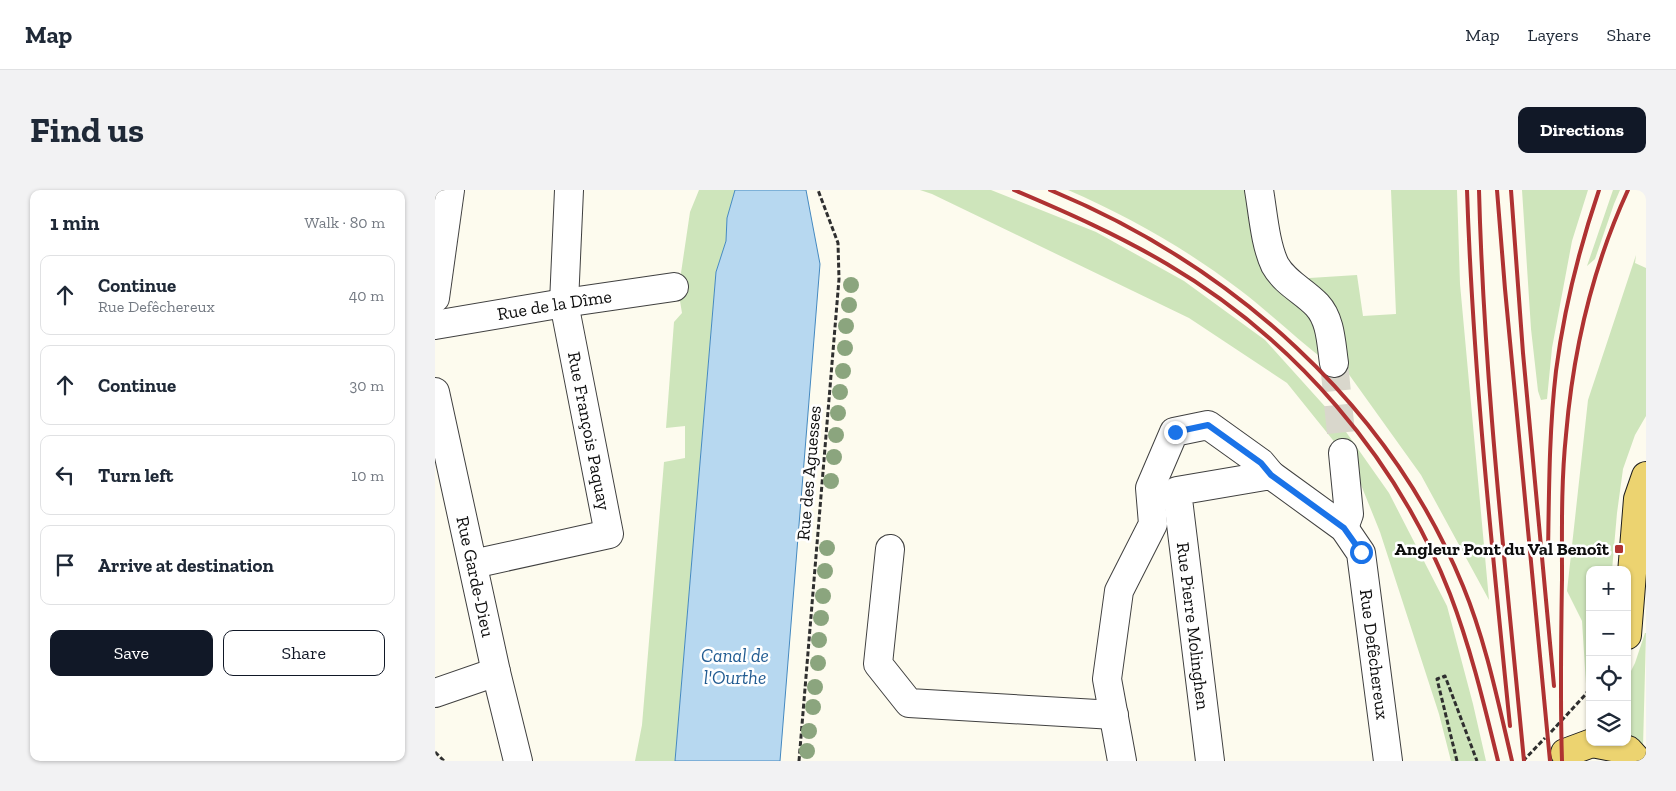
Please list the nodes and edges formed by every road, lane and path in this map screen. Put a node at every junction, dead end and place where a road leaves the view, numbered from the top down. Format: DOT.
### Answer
graph roads {
  1 [pos="450,190"];
  2 [pos="569,190"];
  3 [pos="818,190"];
  4 [pos="1259,190"];
  5 [pos="674,287"];
  6 [pos="435,298"];
  7 [pos="564,303"];
  8 [pos="435,325"];
  9 [pos="1334,363"];
  10 [pos="435,392"];
  11 [pos="1343,453"];
  12 [pos="1271,475"];
  13 [pos="1646,476"];
  14 [pos="1344,528"];
  15 [pos="890,549"];
  16 [pos="473,564"];
  17 [pos="1629,611"];
  18 [pos="496,672"];
  19 [pos="435,692"];
  20 [pos="1586,694"];
  21 [pos="1114,715"];
  22 [pos="1586,730"];
  23 [pos="435,752"];
  24 [pos="1561,757"];
  25 [pos="444,761"];
  26 [pos="518,761"];
  27 [pos="799,761"];
  28 [pos="1122,761"];
  29 [pos="1210,761"];
  30 [pos="1388,761"];
  31 [pos="1457,761"];
  32 [pos="1477,761"];
  33 [pos="1523,761"];
  34 [pos="1638,761"];
  1 -- 6 [label="street"];
  2 -- 7 [label="street, Rue François Paquay"];
  3 -- 27 [label="path, Rue des Aguesses"];
  4 -- 9 [label="street"];
  5 -- 7 [label="street, Rue de la Dîme"];
  7 -- 8 [label="street, Rue de la Dîme"];
  7 -- 16 [label="street, Rue François Paquay"];
  10 -- 16 [label="street, Rue Garde-Dieu"];
  11 -- 14 [label="street"];
  12 -- 14 [label="street, Rue Defêchereux"];
  12 -- 21 [label="street, Rue Defêchereux"];
  12 -- 29 [label="street, Rue Pierre Molinghen"];
  13 -- 17 [label="main road"];
  14 -- 30 [label="street, Rue Defêchereux"];
  15 -- 21 [label="street"];
  16 -- 18 [label="street, Rue Garde-Dieu"];
  18 -- 19 [label="street"];
  18 -- 26 [label="street, Rue Garde-Dieu"];
  20 -- 33 [label="path"];
  21 -- 28 [label="street"];
  22 -- 24 [label="main road"];
  23 -- 25 [label="path"];
  24 -- 34 [label="main road"];
  31 -- 32 [label="path"];
}
